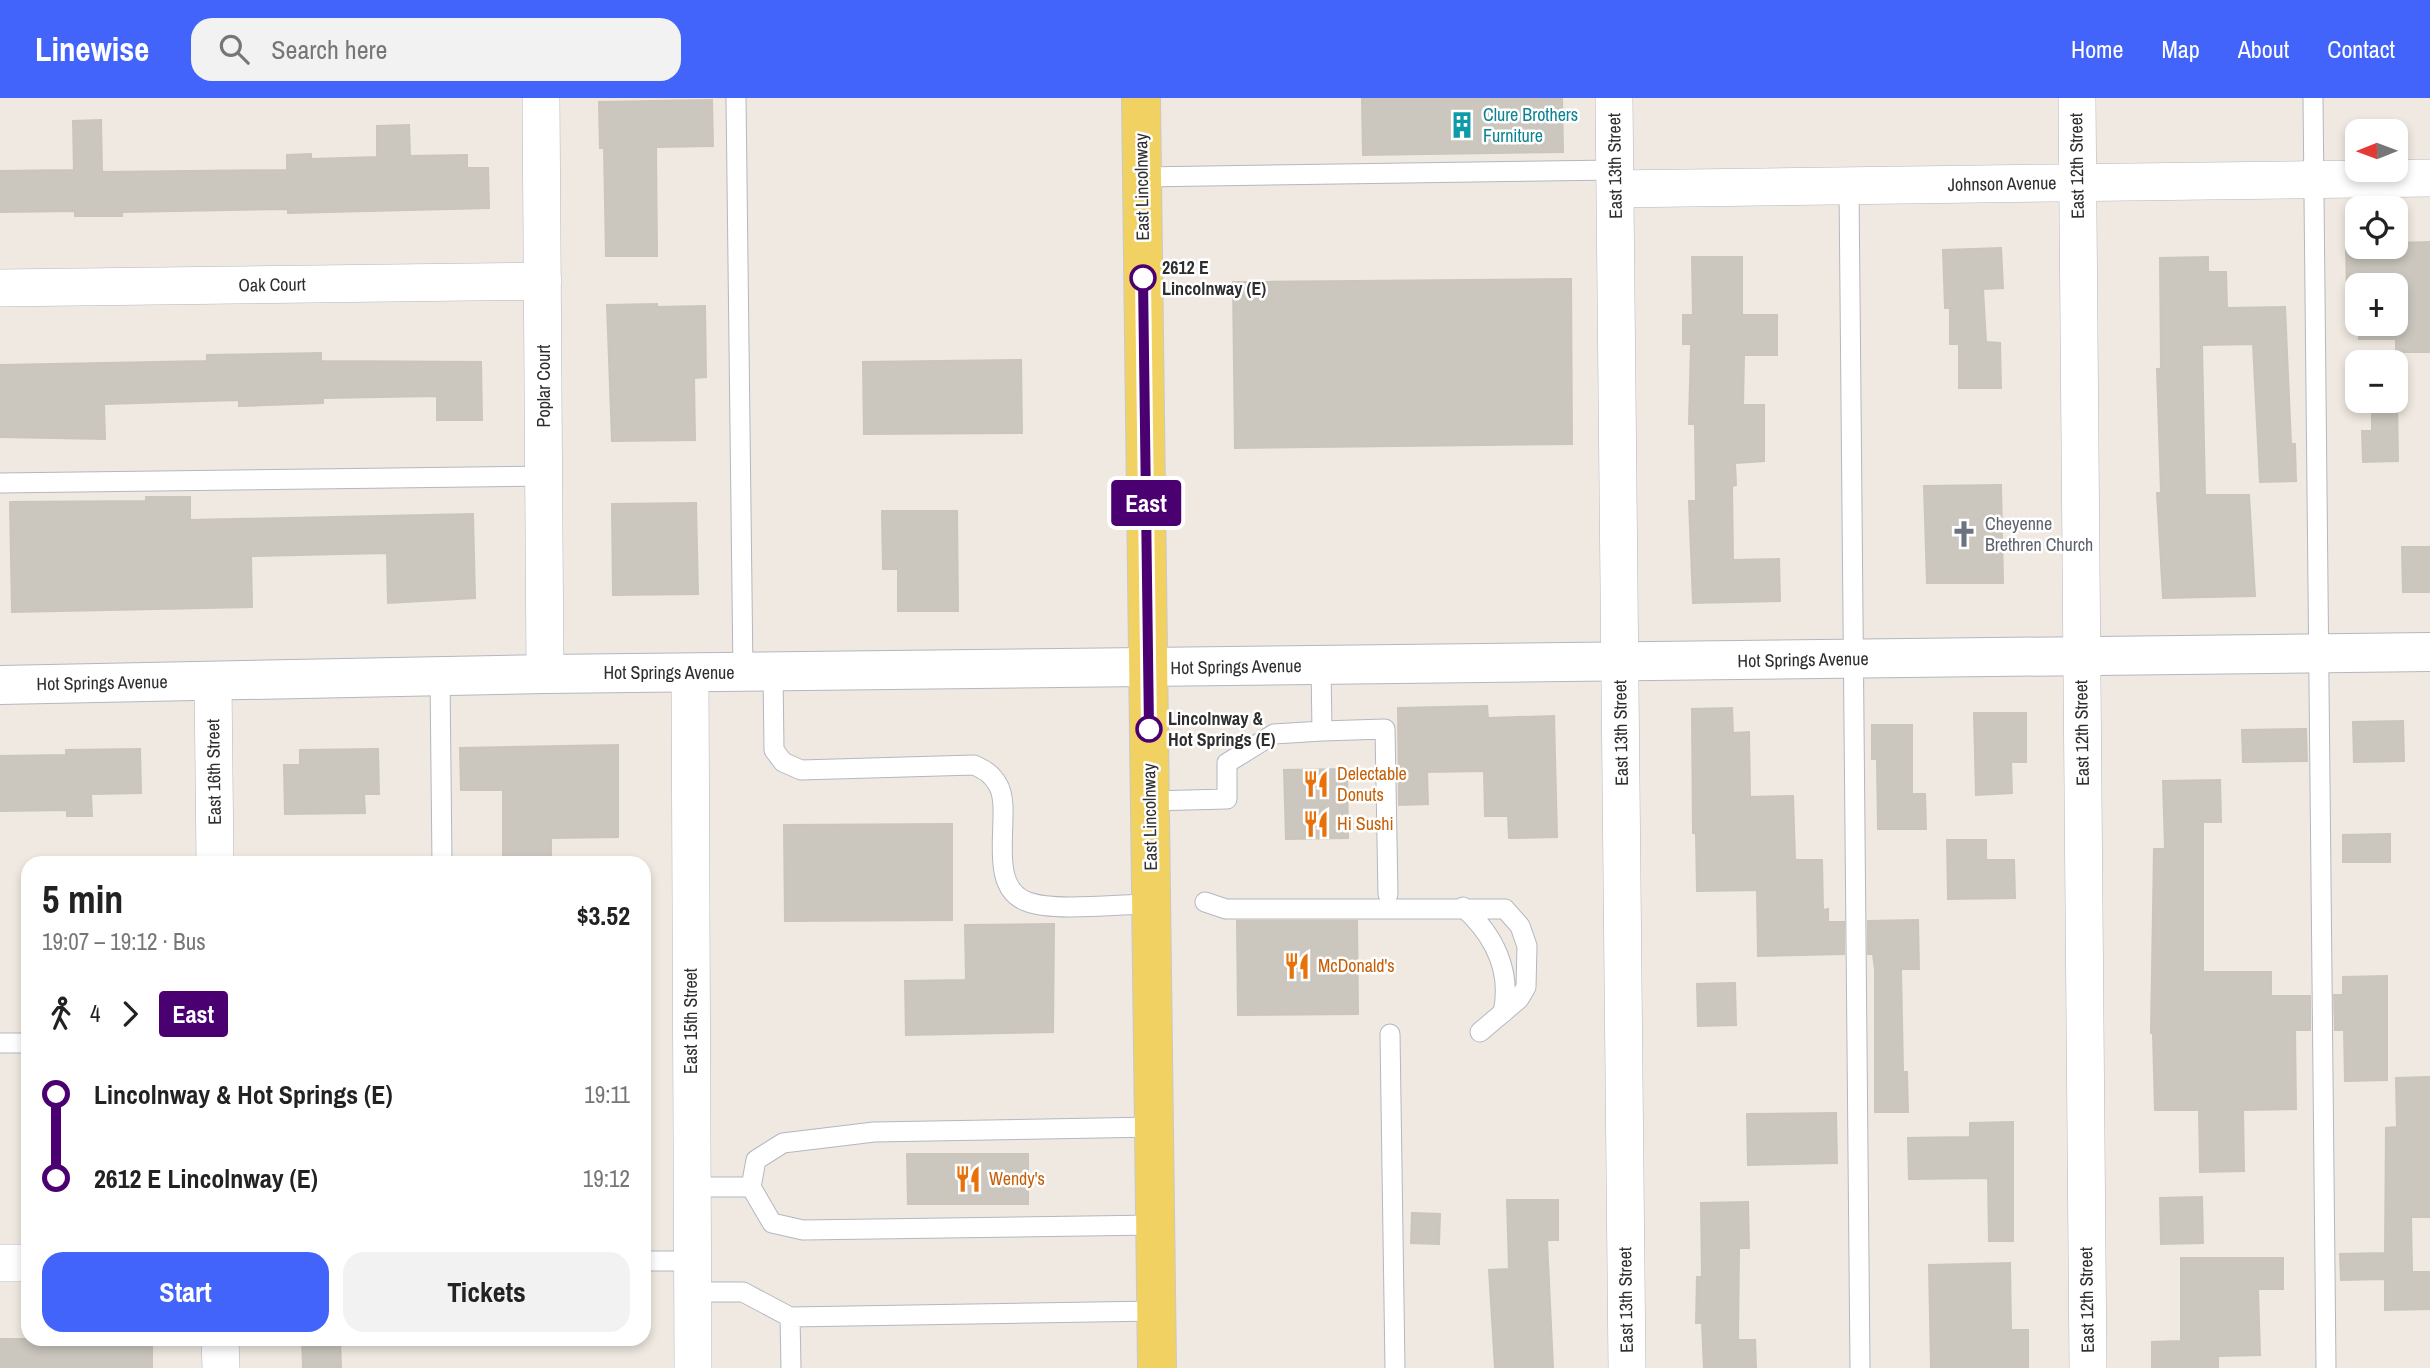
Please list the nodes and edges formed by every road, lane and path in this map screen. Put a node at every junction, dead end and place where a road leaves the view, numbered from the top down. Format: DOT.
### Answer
graph roads {
  1 [pos="541,98"];
  2 [pos="736,98"];
  3 [pos="1141,98"];
  4 [pos="1614,98"];
  5 [pos="2077,98"];
  6 [pos="2313,98"];
  7 [pos="1142,177"];
  8 [pos="2430,178"];
  9 [pos="1615,179"];
  10 [pos="2314,180"];
  11 [pos="2077,183"];
  12 [pos="1849,186"];
  13 [pos="544,281"];
  14 [pos="0,288"];
  15 [pos="544,477"];
  16 [pos="0,483"];
  17 [pos="2430,652"];
  18 [pos="2319,653"];
  19 [pos="2082,656"];
  20 [pos="1853,659"];
  21 [pos="1620,662"];
  22 [pos="1321,666"];
  23 [pos="1148,668"];
  24 [pos="758,672"];
  25 [pos="690,673"];
  26 [pos="545,674"];
  27 [pos="440,677"];
  28 [pos="213,682"];
  29 [pos="0,685"];
  30 [pos="1322,731"];
  31 [pos="1150,802"];
  32 [pos="215,856"];
  33 [pos="442,856"];
  34 [pos="1388,894"];
  35 [pos="1205,901"];
  36 [pos="1151,904"];
  37 [pos="1463,907"];
  38 [pos="1503,1013"];
  39 [pos="1480,1032"];
  40 [pos="1391,1034"];
  41 [pos="0,1043"];
  42 [pos="21,1043"];
  43 [pos="1154,1127"];
  44 [pos="692,1187"];
  45 [pos="751,1187"];
  46 [pos="1155,1225"];
  47 [pos="0,1263"];
  48 [pos="21,1263"];
  49 [pos="651,1263"];
  50 [pos="692,1276"];
  51 [pos="1156,1311"];
  52 [pos="790,1317"];
  53 [pos="220,1346"];
  54 [pos="221,1368"];
  55 [pos="693,1368"];
  56 [pos="791,1368"];
  57 [pos="1157,1368"];
  58 [pos="1395,1368"];
  59 [pos="1627,1368"];
  60 [pos="1860,1368"];
  61 [pos="2088,1368"];
  62 [pos="2326,1368"];
  1 -- 13 [label="street, Poplar Court"];
  2 -- 24 [label="lane"];
  3 -- 7 [label="main road, East Lincolnway"];
  4 -- 9 [label="street, East 13th Street"];
  5 -- 11 [label="street, East 12th Street"];
  6 -- 10 [label="lane"];
  7 -- 9 [label="lane"];
  7 -- 23 [label="main road, East Lincolnway"];
  8 -- 10 [label="street, Johnson Avenue"];
  9 -- 12 [label="street, Johnson Avenue"];
  9 -- 21 [label="street, East 13th Street"];
  10 -- 11 [label="street, Johnson Avenue"];
  10 -- 18 [label="lane"];
  11 -- 12 [label="street, Johnson Avenue"];
  11 -- 19 [label="street, East 12th Street"];
  12 -- 20 [label="lane"];
  13 -- 14 [label="street, Oak Court"];
  13 -- 15 [label="street, Poplar Court"];
  15 -- 16 [label="lane"];
  15 -- 26 [label="street, Poplar Court"];
  17 -- 18 [label="street, Hot Springs Avenue"];
  18 -- 19 [label="street, Hot Springs Avenue"];
  18 -- 62 [label="lane"];
  19 -- 20 [label="street, Hot Springs Avenue"];
  19 -- 61 [label="street, East 12th Street"];
  20 -- 21 [label="street, Hot Springs Avenue"];
  20 -- 60 [label="lane"];
  21 -- 22 [label="street, Hot Springs Avenue"];
  21 -- 59 [label="street, East 13th Street"];
  22 -- 23 [label="street, Hot Springs Avenue"];
  22 -- 30 [label="lane"];
  23 -- 24 [label="street, Hot Springs Avenue"];
  23 -- 31 [label="main road, East Lincolnway"];
  24 -- 25 [label="street, Hot Springs Avenue"];
  24 -- 36 [label="lane"];
  25 -- 26 [label="street, Hot Springs Avenue"];
  25 -- 44 [label="street, East 15th Street"];
  26 -- 27 [label="street, Hot Springs Avenue"];
  27 -- 28 [label="street, Hot Springs Avenue"];
  27 -- 33 [label="lane"];
  28 -- 29 [label="street, Hot Springs Avenue"];
  28 -- 32 [label="street, East 16th Street"];
  30 -- 31 [label="lane"];
  30 -- 34 [label="lane"];
  31 -- 36 [label="main road, East Lincolnway"];
  35 -- 37 [label="lane"];
  36 -- 43 [label="main road, East Lincolnway"];
  37 -- 38 [label="lane"];
  37 -- 38 [label="lane"];
  38 -- 39 [label="lane"];
  40 -- 58 [label="lane"];
  41 -- 42 [label="lane"];
  43 -- 45 [label="lane"];
  43 -- 46 [label="main road, East Lincolnway"];
  44 -- 45 [label="lane"];
  44 -- 50 [label="street, East 15th Street"];
  45 -- 46 [label="lane"];
  46 -- 51 [label="main road, East Lincolnway"];
  47 -- 48 [label="street"];
  49 -- 50 [label="lane"];
  50 -- 52 [label="lane"];
  50 -- 55 [label="street, East 15th Street"];
  51 -- 52 [label="lane"];
  51 -- 57 [label="main road, East Lincolnway"];
  52 -- 56 [label="lane"];
  53 -- 54 [label="street"];
}
